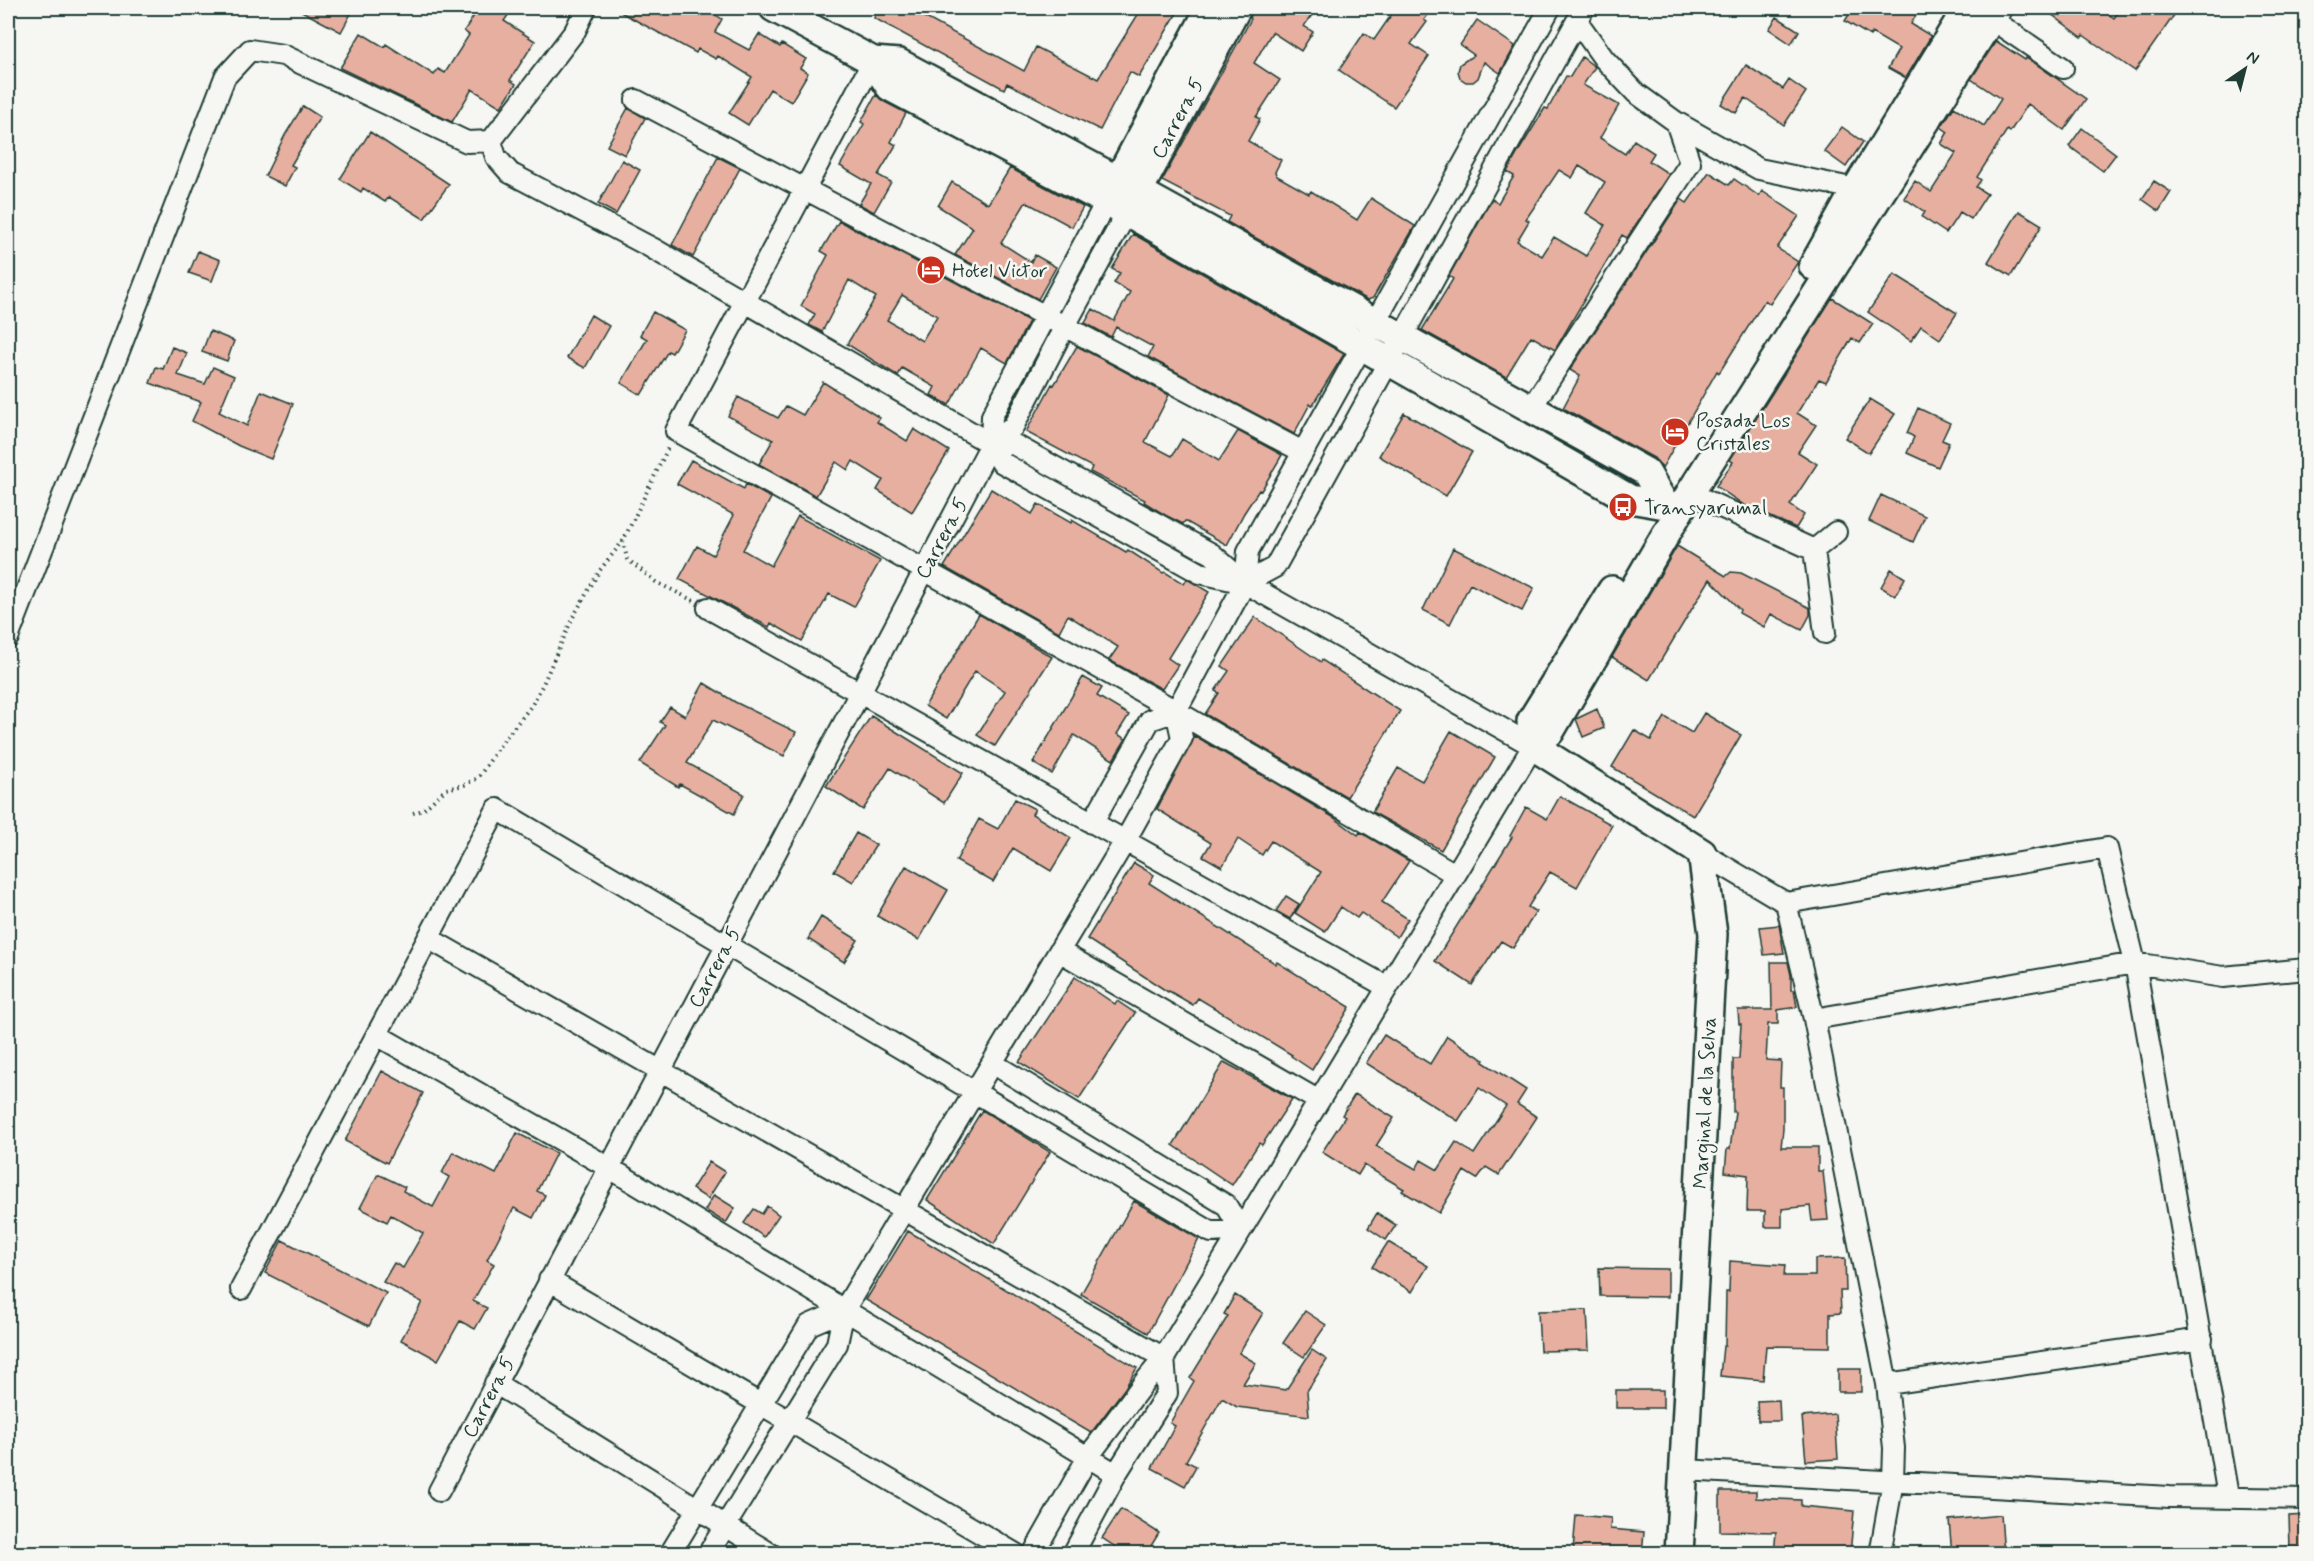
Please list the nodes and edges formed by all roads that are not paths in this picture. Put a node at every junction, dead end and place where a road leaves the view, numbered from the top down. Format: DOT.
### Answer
graph roads {
  1 [pos="586,8"];
  2 [pos="774,8"];
  3 [pos="1210,8"];
  4 [pos="1237,8"];
  5 [pos="1550,8"];
  6 [pos="1983,10"];
  7 [pos="1580,14"];
  8 [pos="873,61"];
  9 [pos="2063,68"];
  10 [pos="636,100"];
  11 [pos="1676,122"];
  12 [pos="490,141"];
  13 [pos="804,188"];
  14 [pos="1856,189"];
  15 [pos="1122,196"];
  16 [pos="744,303"];
  17 [pos="1045,315"];
  18 [pos="1375,322"];
  19 [pos="1065,326"];
  20 [pos="1401,337"];
  21 [pos="1361,346"];
  22 [pos="1388,362"];
  23 [pos="1531,408"];
  24 [pos="991,444"];
  25 [pos="1303,452"];
  26 [pos="1678,503"];
  27 [pos="1836,532"];
  28 [pos="1814,550"];
  29 [pos="924,572"];
  30 [pos="1245,583"];
  31 [pos="708,608"];
  32 [pos="1825,633"];
  33 [pos="8,638"];
  34 [pos="859,694"];
  35 [pos="1176,711"];
  36 [pos="1533,746"];
  37 [pos="1092,823"];
  38 [pos="1125,841"];
  39 [pos="1702,853"];
  40 [pos="1455,874"];
  41 [pos="1786,903"];
  42 [pos="428,938"];
  43 [pos="726,945"];
  44 [pos="1059,951"];
  45 [pos="2134,963"];
  46 [pos="2307,969"];
  47 [pos="1387,987"];
  48 [pos="1814,1019"];
  49 [pos="377,1035"];
  50 [pos="992,1064"];
  51 [pos="660,1069"];
  52 [pos="975,1092"];
  53 [pos="1319,1101"];
  54 [pos="608,1167"];
  55 [pos="905,1209"];
  56 [pos="1241,1230"];
  57 [pos="549,1280"];
  58 [pos="241,1289"];
  59 [pos="844,1310"];
  60 [pos="2202,1339"];
  61 [pos="1164,1358"];
  62 [pos="495,1383"];
  63 [pos="1887,1384"];
  64 [pos="761,1404"];
  65 [pos="788,1420"];
  66 [pos="1088,1457"];
  67 [pos="1684,1470"];
  68 [pos="1116,1474"];
  69 [pos="1893,1481"];
  70 [pos="439,1491"];
  71 [pos="2228,1496"];
  72 [pos="2307,1499"];
  73 [pos="697,1509"];
  74 [pos="725,1526"];
  75 [pos="670,1554"];
  76 [pos="708,1554"];
  77 [pos="771,1554"];
  78 [pos="1016,1554"];
  79 [pos="1033,1554"];
  80 [pos="1073,1554"];
  81 [pos="1679,1554"];
  82 [pos="1880,1554"];
  1 -- 12 [label="street"];
  2 -- 8 [label="street"];
  3 -- 15 [label="street, Carrera 5"];
  4 -- 15 [label="street, Carrera 5"];
  5 -- 18 [label="street"];
  6 -- 9 [label="street"];
  6 -- 14 [label="street"];
  6 -- 26 [label="street"];
  7 -- 11 [label="street"];
  7 -- 20 [label="street"];
  8 -- 13 [label="street"];
  8 -- 15 [label="street"];
  10 -- 13 [label="street"];
  11 -- 14 [label="street"];
  11 -- 23 [label="street"];
  12 -- 16 [label="street"];
  12 -- 33 [label="street"];
  13 -- 16 [label="street"];
  13 -- 17 [label="street"];
  14 -- 26 [label="street"];
  15 -- 17 [label="street, Carrera 5"];
  15 -- 18 [label="street"];
  15 -- 19 [label="street, Carrera 5"];
  15 -- 21 [label="street"];
  16 -- 24 [label="street"];
  16 -- 29 [label="street"];
  17 -- 19 [label="street"];
  17 -- 24 [label="street, Carrera 5"];
  18 -- 20 [label="street"];
  18 -- 21 [label="street"];
  19 -- 24 [label="street, Carrera 5"];
  19 -- 25 [label="street"];
  20 -- 22 [label="street"];
  20 -- 23 [label="street"];
  21 -- 22 [label="street"];
  21 -- 25 [label="street"];
  22 -- 26 [label="street"];
  22 -- 30 [label="street"];
  23 -- 26 [label="street"];
  24 -- 29 [label="street, Carrera 5"];
  24 -- 30 [label="street"];
  25 -- 30 [label="street"];
  26 -- 28 [label="street"];
  26 -- 36 [label="street"];
  27 -- 28 [label="street"];
  28 -- 32 [label="street"];
  29 -- 34 [label="street, Carrera 5"];
  29 -- 35 [label="street"];
  30 -- 35 [label="street"];
  30 -- 36 [label="street"];
  31 -- 34 [label="street"];
  34 -- 37 [label="street"];
  34 -- 43 [label="street, Carrera 5"];
  35 -- 37 [label="street"];
  35 -- 38 [label="street"];
  35 -- 40 [label="street"];
  36 -- 39 [label="street"];
  36 -- 40 [label="street"];
  37 -- 38 [label="street"];
  38 -- 44 [label="street"];
  38 -- 47 [label="street"];
  39 -- 41 [label="street"];
  39 -- 67 [label="street, Marginal de la Selva"];
  40 -- 47 [label="street"];
  41 -- 45 [label="street"];
  41 -- 48 [label="street"];
  42 -- 43 [label="street"];
  42 -- 49 [label="street"];
  42 -- 51 [label="street"];
  43 -- 51 [label="street, Carrera 5"];
  43 -- 52 [label="street"];
  44 -- 50 [label="street"];
  44 -- 53 [label="street"];
  45 -- 46 [label="street"];
  45 -- 48 [label="street"];
  45 -- 60 [label="street"];
  47 -- 53 [label="street"];
  48 -- 63 [label="street"];
  49 -- 54 [label="street"];
  49 -- 58 [label="street"];
  50 -- 52 [label="street"];
  50 -- 56 [label="street"];
  51 -- 54 [label="street, Carrera 5"];
  51 -- 55 [label="street"];
  52 -- 55 [label="street"];
  52 -- 56 [label="street"];
  53 -- 56 [label="street"];
  54 -- 57 [label="street, Carrera 5"];
  54 -- 59 [label="street"];
  55 -- 59 [label="street"];
  55 -- 61 [label="street"];
  56 -- 61 [label="street"];
  57 -- 62 [label="street, Carrera 5"];
  57 -- 64 [label="street"];
  59 -- 64 [label="street"];
  59 -- 65 [label="street"];
  59 -- 66 [label="street"];
  60 -- 63 [label="street"];
  60 -- 71 [label="street"];
  61 -- 66 [label="street"];
  61 -- 68 [label="street"];
  62 -- 70 [label="street, Carrera 5"];
  62 -- 73 [label="street"];
  63 -- 69 [label="street"];
  64 -- 65 [label="street"];
  64 -- 73 [label="street"];
  65 -- 74 [label="street"];
  65 -- 78 [label="street"];
  66 -- 68 [label="street"];
  66 -- 79 [label="street"];
  67 -- 69 [label="street"];
  67 -- 81 [label="street, Marginal de la Selva"];
  68 -- 80 [label="street"];
  69 -- 71 [label="street"];
  69 -- 82 [label="street"];
  71 -- 72 [label="street"];
  73 -- 74 [label="street"];
  73 -- 75 [label="street"];
  74 -- 76 [label="street"];
  74 -- 77 [label="street"];
}
